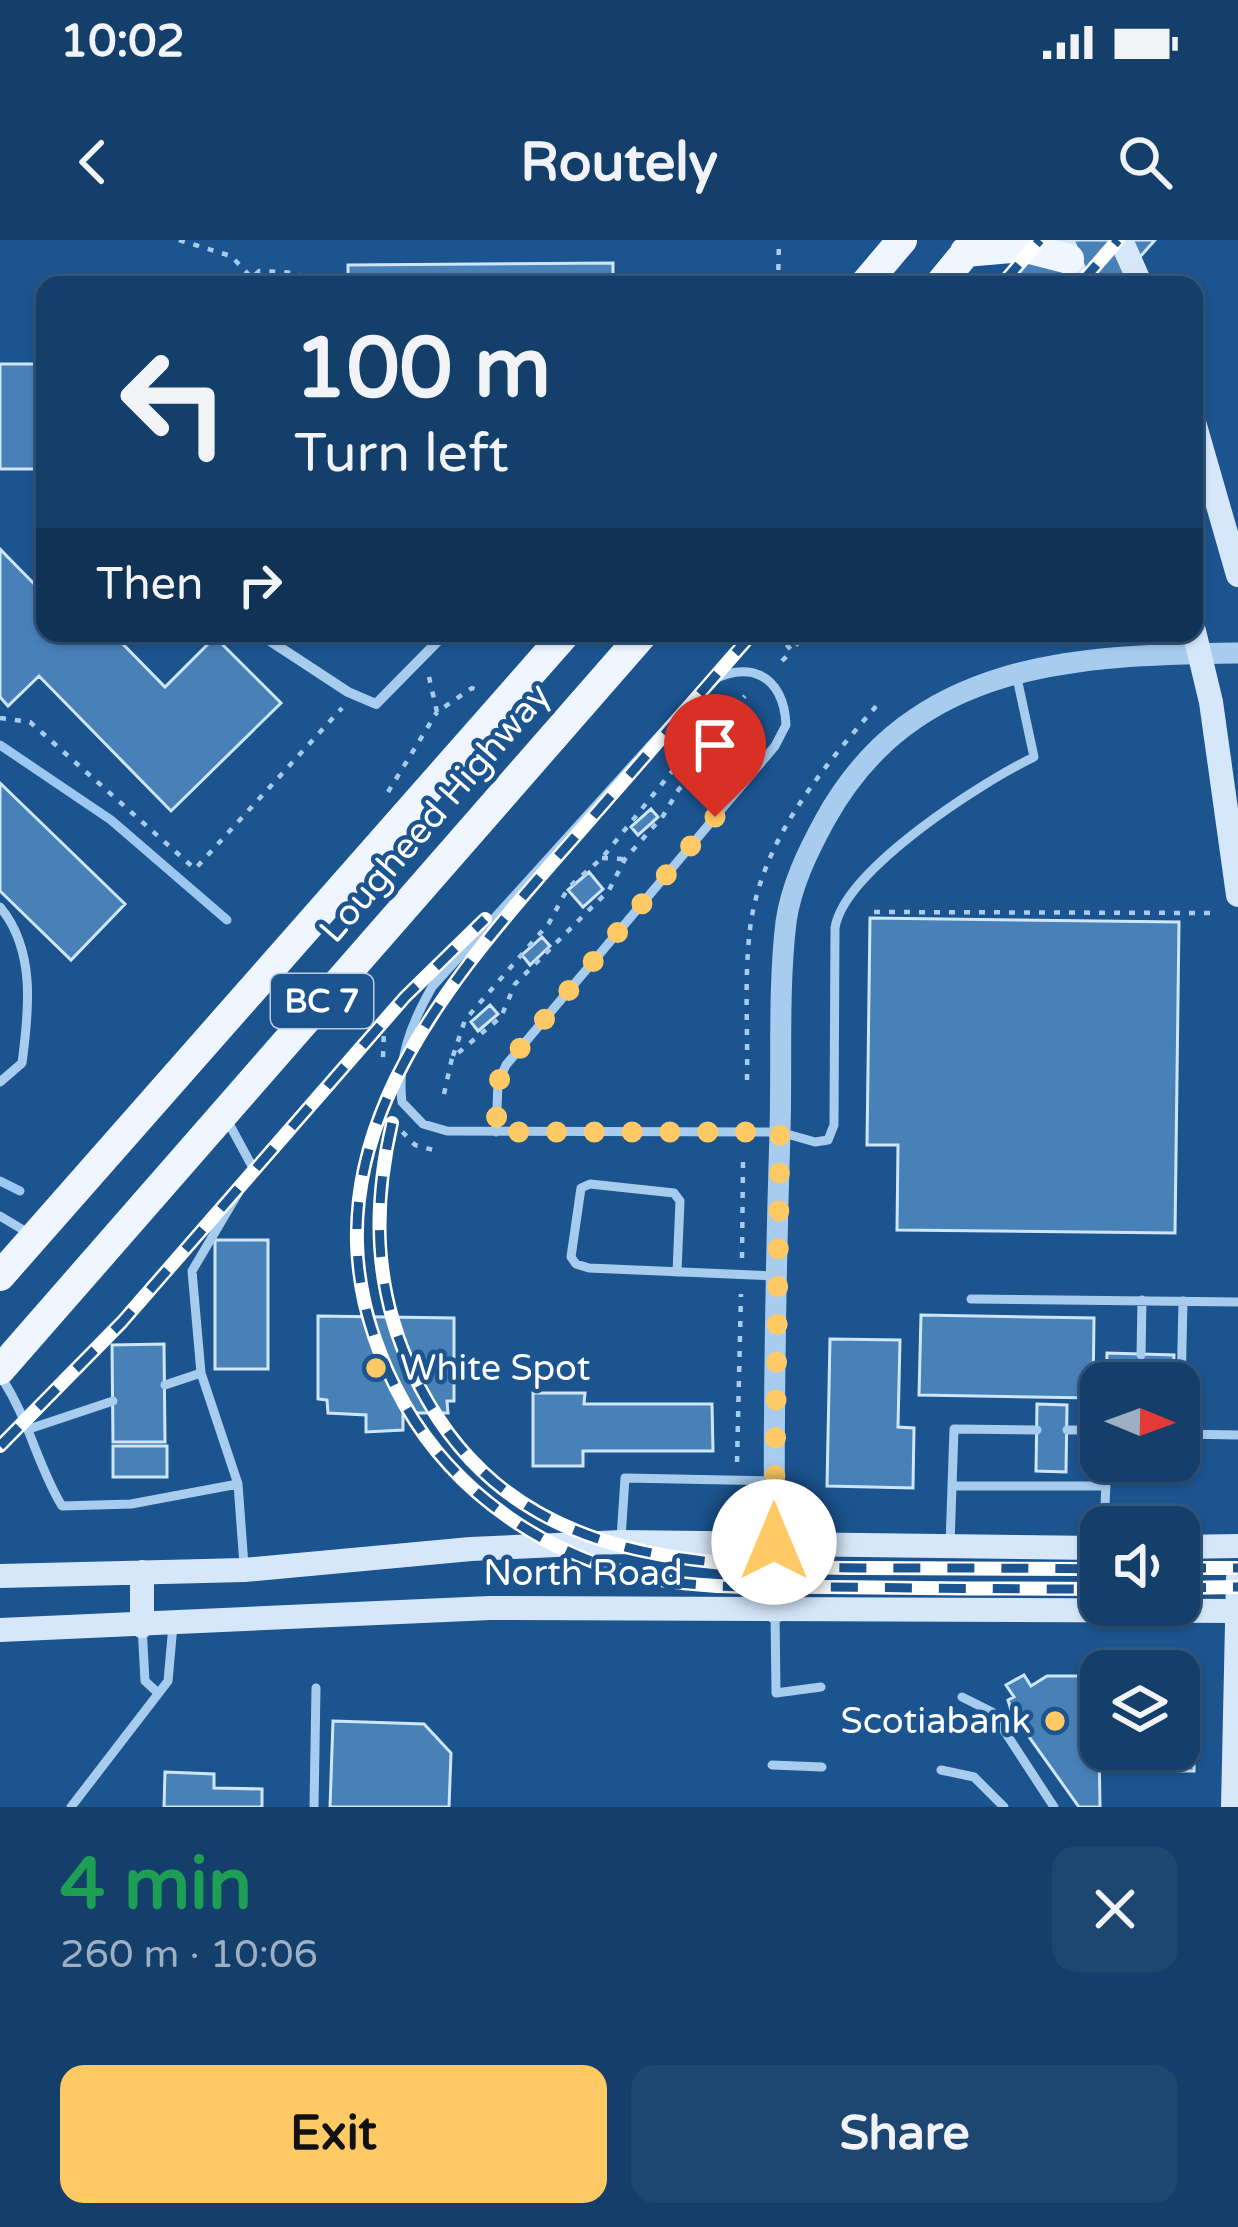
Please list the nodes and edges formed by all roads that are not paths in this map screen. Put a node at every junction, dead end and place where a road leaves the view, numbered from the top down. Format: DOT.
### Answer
graph roads {
  1 [pos="902,240"];
  2 [pos="1121,240"];
  3 [pos="971,246"];
  4 [pos="1070,261"];
  5 [pos="872,276"];
  6 [pos="947,276"];
  7 [pos="1137,276"];
  8 [pos="1203,453"];
  9 [pos="1238,575"];
  10 [pos="272,642"];
  11 [pos="437,642"];
  12 [pos="558,642"];
  13 [pos="636,642"];
  14 [pos="1196,642"];
  15 [pos="1238,653"];
  16 [pos="1015,670"];
  17 [pos="1219,758"];
  18 [pos="1238,800"];
  19 [pos="1238,895"];
  20 [pos="0,907"];
  21 [pos="0,1082"];
  22 [pos="224,1114"];
  23 [pos="496,1132"];
  24 [pos="780,1132"];
  25 [pos="0,1216"];
  26 [pos="34,1237"];
  27 [pos="676,1272"];
  28 [pos="0,1276"];
  29 [pos="775,1276"];
  30 [pos="971,1299"];
  31 [pos="1142,1300"];
  32 [pos="1183,1300"];
  33 [pos="1238,1302"];
  34 [pos="1142,1355"];
  35 [pos="1182,1362"];
  36 [pos="0,1373"];
  37 [pos="201,1373"];
  38 [pos="165,1385"];
  39 [pos="112,1401"];
  40 [pos="32,1428"];
  41 [pos="1037,1430"];
  42 [pos="1066,1430"];
  43 [pos="1080,1430"];
  44 [pos="1200,1435"];
  45 [pos="1238,1436"];
  46 [pos="774,1480"];
  47 [pos="1106,1482"];
  48 [pos="238,1484"];
  49 [pos="952,1486"];
  50 [pos="1106,1486"];
  51 [pos="1105,1506"];
  52 [pos="621,1542"];
  53 [pos="774,1542"];
  54 [pos="950,1545"];
  55 [pos="1238,1546"];
  56 [pos="1200,1547"];
  57 [pos="1080,1548"];
  58 [pos="244,1570"];
  59 [pos="142,1573"];
  60 [pos="0,1576"];
  61 [pos="1238,1579"];
  62 [pos="1237,1611"];
  63 [pos="775,1612"];
  64 [pos="173,1625"];
  65 [pos="142,1626"];
  66 [pos="0,1630"];
  67 [pos="820,1687"];
  68 [pos="316,1688"];
  69 [pos="158,1692"];
  70 [pos="962,1697"];
  71 [pos="772,1766"];
  72 [pos="821,1767"];
  73 [pos="940,1771"];
  74 [pos="70,1807"];
  75 [pos="314,1807"];
  76 [pos="1004,1807"];
  77 [pos="1054,1807"];
  78 [pos="1233,1807"];
  1 -- 5 [label="main road"];
  2 -- 7 [label="main road"];
  3 -- 4 [label="main road"];
  3 -- 6 [label="main road"];
  8 -- 9 [label="main road"];
  10 -- 11 [label="street"];
  12 -- 26 [label="main road, Lougheed Highway / BC 7"];
  13 -- 22 [label="main road, Lougheed Highway / BC 7"];
  14 -- 15 [label="street"];
  14 -- 16 [label="street"];
  14 -- 17 [label="main road"];
  16 -- 24 [label="street"];
  16 -- 24 [label="lane"];
  17 -- 18 [label="main road"];
  17 -- 19 [label="main road"];
  20 -- 21 [label="lane"];
  22 -- 36 [label="main road, Lougheed Highway / BC 7"];
  22 -- 37 [label="lane"];
  23 -- 23 [label="lane"];
  23 -- 24 [label="lane"];
  24 -- 29 [label="street"];
  25 -- 26 [label="lane"];
  26 -- 28 [label="main road, Lougheed Highway / BC 7"];
  27 -- 27 [label="lane"];
  27 -- 29 [label="lane"];
  29 -- 46 [label="street"];
  30 -- 31 [label="lane"];
  31 -- 32 [label="lane"];
  31 -- 34 [label="lane"];
  32 -- 33 [label="lane"];
  32 -- 35 [label="lane"];
  36 -- 40 [label="lane"];
  37 -- 38 [label="lane"];
  37 -- 48 [label="lane"];
  39 -- 40 [label="lane"];
  40 -- 48 [label="lane"];
  41 -- 49 [label="lane"];
  42 -- 43 [label="lane"];
  44 -- 45 [label="lane"];
  46 -- 52 [label="lane"];
  46 -- 53 [label="street"];
  47 -- 50 [label="lane"];
  48 -- 58 [label="lane"];
  49 -- 50 [label="lane"];
  49 -- 54 [label="lane"];
  50 -- 51 [label="lane"];
  52 -- 53 [label="main road, North Road"];
  52 -- 58 [label="main road, North Road"];
  53 -- 54 [label="main road, North Road"];
  53 -- 63 [label="street"];
  54 -- 57 [label="main road, North Road"];
  55 -- 56 [label="main road"];
  58 -- 59 [label="main road, North Road"];
  59 -- 60 [label="main road, North Road"];
  59 -- 65 [label="main road"];
  61 -- 62 [label="main road"];
  62 -- 63 [label="main road, North Road"];
  62 -- 78 [label="main road"];
  63 -- 64 [label="main road, North Road"];
  63 -- 67 [label="lane"];
  64 -- 65 [label="main road, North Road"];
  64 -- 69 [label="lane"];
  65 -- 66 [label="main road, North Road"];
  65 -- 69 [label="lane"];
  68 -- 75 [label="lane"];
  69 -- 74 [label="lane"];
  70 -- 77 [label="lane"];
  71 -- 72 [label="lane"];
  73 -- 76 [label="lane"];
}
